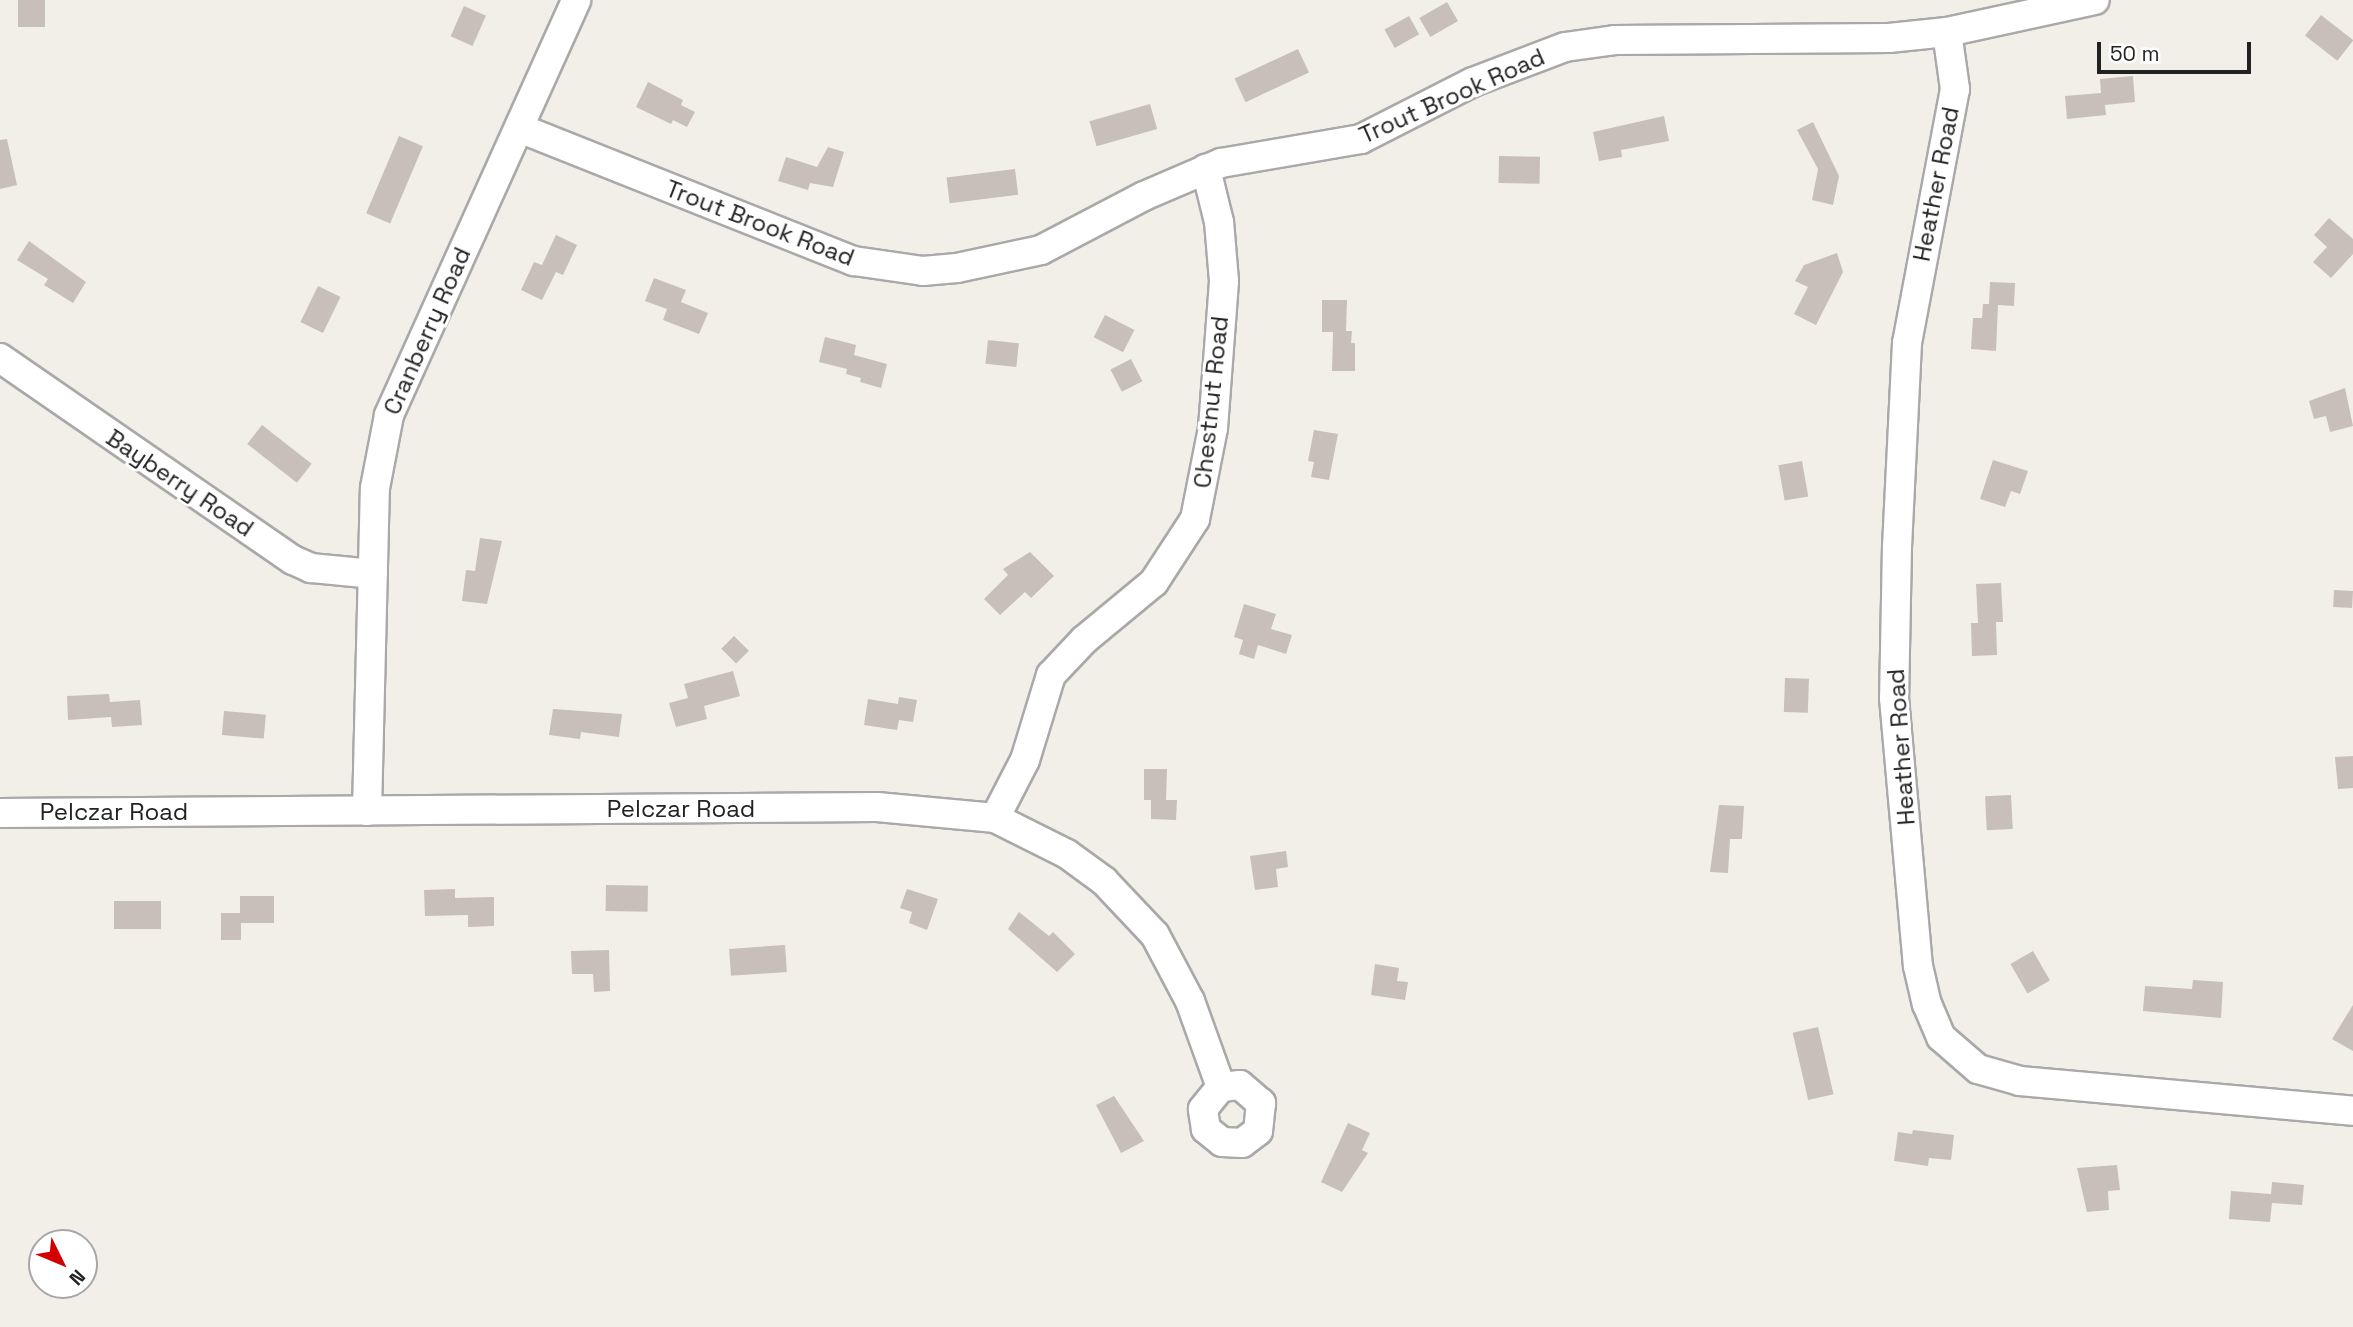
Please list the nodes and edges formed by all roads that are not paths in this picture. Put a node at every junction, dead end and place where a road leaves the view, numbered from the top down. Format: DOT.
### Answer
graph roads {
  1 [pos="576,0"];
  2 [pos="2095,0"];
  3 [pos="1947,32"];
  4 [pos="519,128"];
  5 [pos="1206,169"];
  6 [pos="0,358"];
  7 [pos="373,574"];
  8 [pos="367,811"];
  9 [pos="0,813"];
  10 [pos="995,818"];
  11 [pos="1221,1087"];
  12 [pos="2353,1111"];
  1 -- 4 [label="street, Cranberry Road"];
  2 -- 3 [label="street, Trout Brook Road"];
  3 -- 5 [label="street, Trout Brook Road"];
  3 -- 12 [label="street, Heather Road"];
  4 -- 5 [label="street, Trout Brook Road"];
  4 -- 7 [label="street, Cranberry Road"];
  5 -- 10 [label="street, Chestnut Road"];
  6 -- 7 [label="street, Bayberry Road"];
  7 -- 8 [label="street, Cranberry Road"];
  8 -- 9 [label="street, Pelczar Road"];
  8 -- 10 [label="street, Pelczar Road"];
  10 -- 11 [label="street, Pelczar Road"];
}
